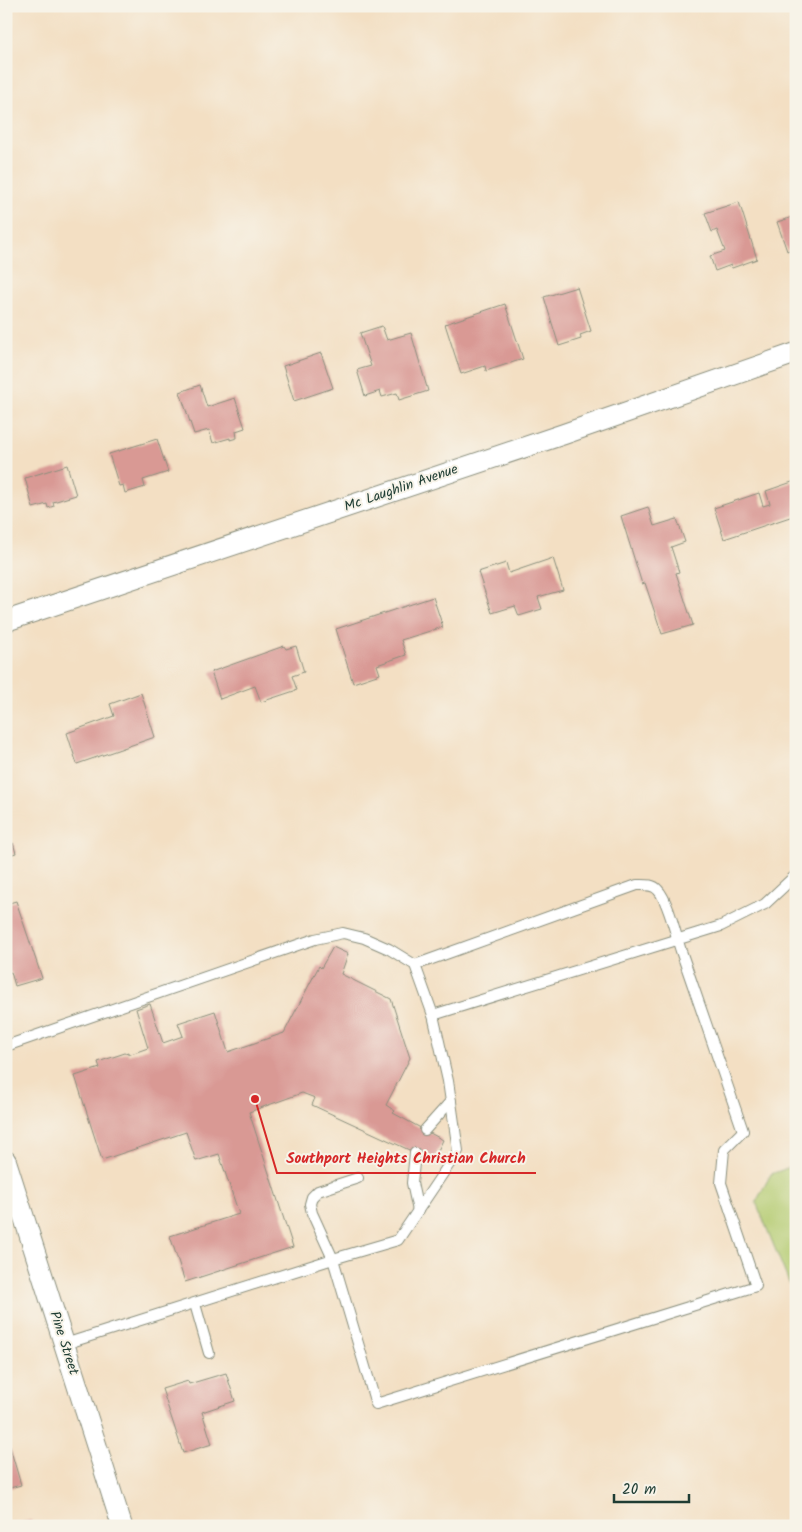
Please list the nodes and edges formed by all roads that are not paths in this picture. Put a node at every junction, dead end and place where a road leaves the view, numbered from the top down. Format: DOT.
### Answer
graph roads {
  1 [pos="796,353"];
  2 [pos="6,621"];
  3 [pos="796,875"];
  4 [pos="678,940"];
  5 [pos="415,965"];
  6 [pos="433,1015"];
  7 [pos="6,1046"];
  8 [pos="451,1101"];
  9 [pos="425,1130"];
  10 [pos="415,1153"];
  11 [pos="6,1161"];
  12 [pos="358,1178"];
  13 [pos="418,1211"];
  14 [pos="333,1260"];
  15 [pos="195,1304"];
  16 [pos="65,1344"];
  17 [pos="209,1353"];
  18 [pos="122,1526"];
  1 -- 2 [label="street, Mc Laughlin Avenue"];
  3 -- 4 [label="lane"];
  4 -- 5 [label="lane"];
  4 -- 6 [label="lane"];
  4 -- 14 [label="lane"];
  5 -- 6 [label="lane"];
  5 -- 7 [label="lane"];
  6 -- 8 [label="lane"];
  8 -- 9 [label="lane"];
  8 -- 13 [label="lane"];
  10 -- 13 [label="lane"];
  11 -- 16 [label="street, Pine Street"];
  12 -- 14 [label="lane"];
  13 -- 14 [label="lane"];
  14 -- 15 [label="lane"];
  15 -- 16 [label="lane"];
  15 -- 17 [label="lane"];
  16 -- 18 [label="street, Pine Street"];
}
